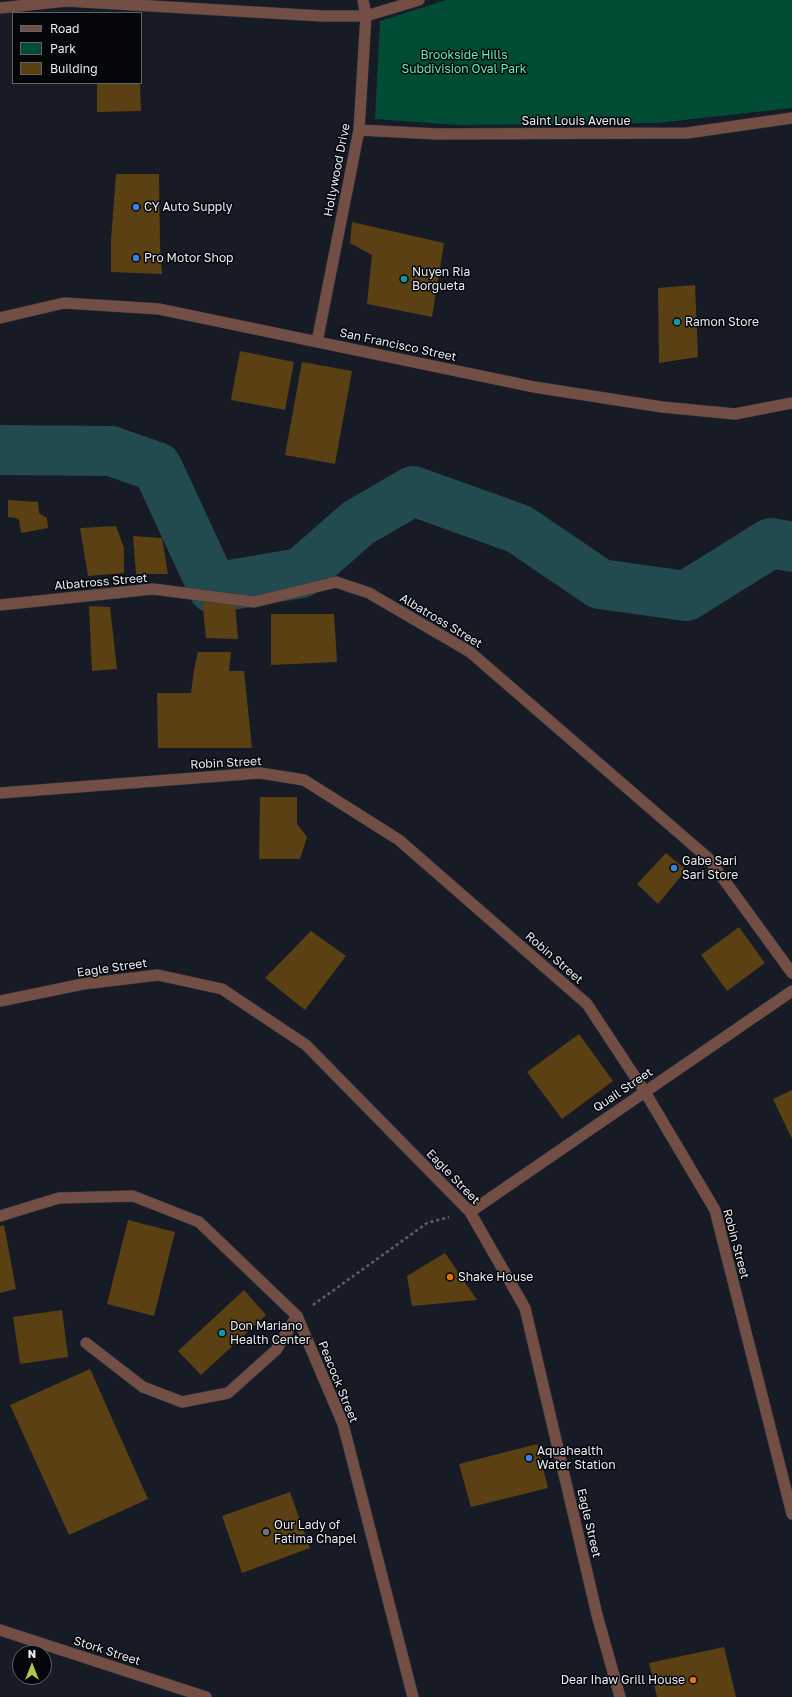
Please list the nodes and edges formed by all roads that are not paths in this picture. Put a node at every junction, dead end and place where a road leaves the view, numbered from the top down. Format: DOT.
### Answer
graph roads {
  1 [pos="363,0"];
  2 [pos="419,0"];
  3 [pos="0,8"];
  4 [pos="366,16"];
  5 [pos="792,118"];
  6 [pos="359,130"];
  7 [pos="0,318"];
  8 [pos="317,342"];
  9 [pos="792,403"];
  10 [pos="0,605"];
  11 [pos="0,793"];
  12 [pos="792,973"];
  13 [pos="792,991"];
  14 [pos="0,1001"];
  15 [pos="645,1092"];
  16 [pos="470,1212"];
  17 [pos="0,1216"];
  18 [pos="298,1316"];
  19 [pos="86,1344"];
  20 [pos="792,1514"];
  21 [pos="0,1630"];
  22 [pos="206,1697"];
  23 [pos="413,1697"];
  24 [pos="620,1697"];
  1 -- 4 [label="street, Hollywood Drive"];
  2 -- 4 [label="street"];
  3 -- 4 [label="street"];
  4 -- 6 [label="street, Hollywood Drive"];
  5 -- 6 [label="street, Saint Louis Avenue"];
  6 -- 8 [label="street, Hollywood Drive"];
  7 -- 8 [label="street, San Francisco Street"];
  8 -- 9 [label="street, San Francisco Street"];
  10 -- 12 [label="street, Albatross Street"];
  11 -- 15 [label="street, Robin Street"];
  13 -- 15 [label="street, Quail Street"];
  14 -- 16 [label="street, Eagle Street"];
  15 -- 16 [label="street, Quail Street"];
  15 -- 20 [label="street, Robin Street"];
  16 -- 24 [label="street, Eagle Street"];
  17 -- 18 [label="street, Peacock Street"];
  18 -- 19 [label="street"];
  18 -- 23 [label="street, Peacock Street"];
  21 -- 22 [label="street, Stork Street"];
}
